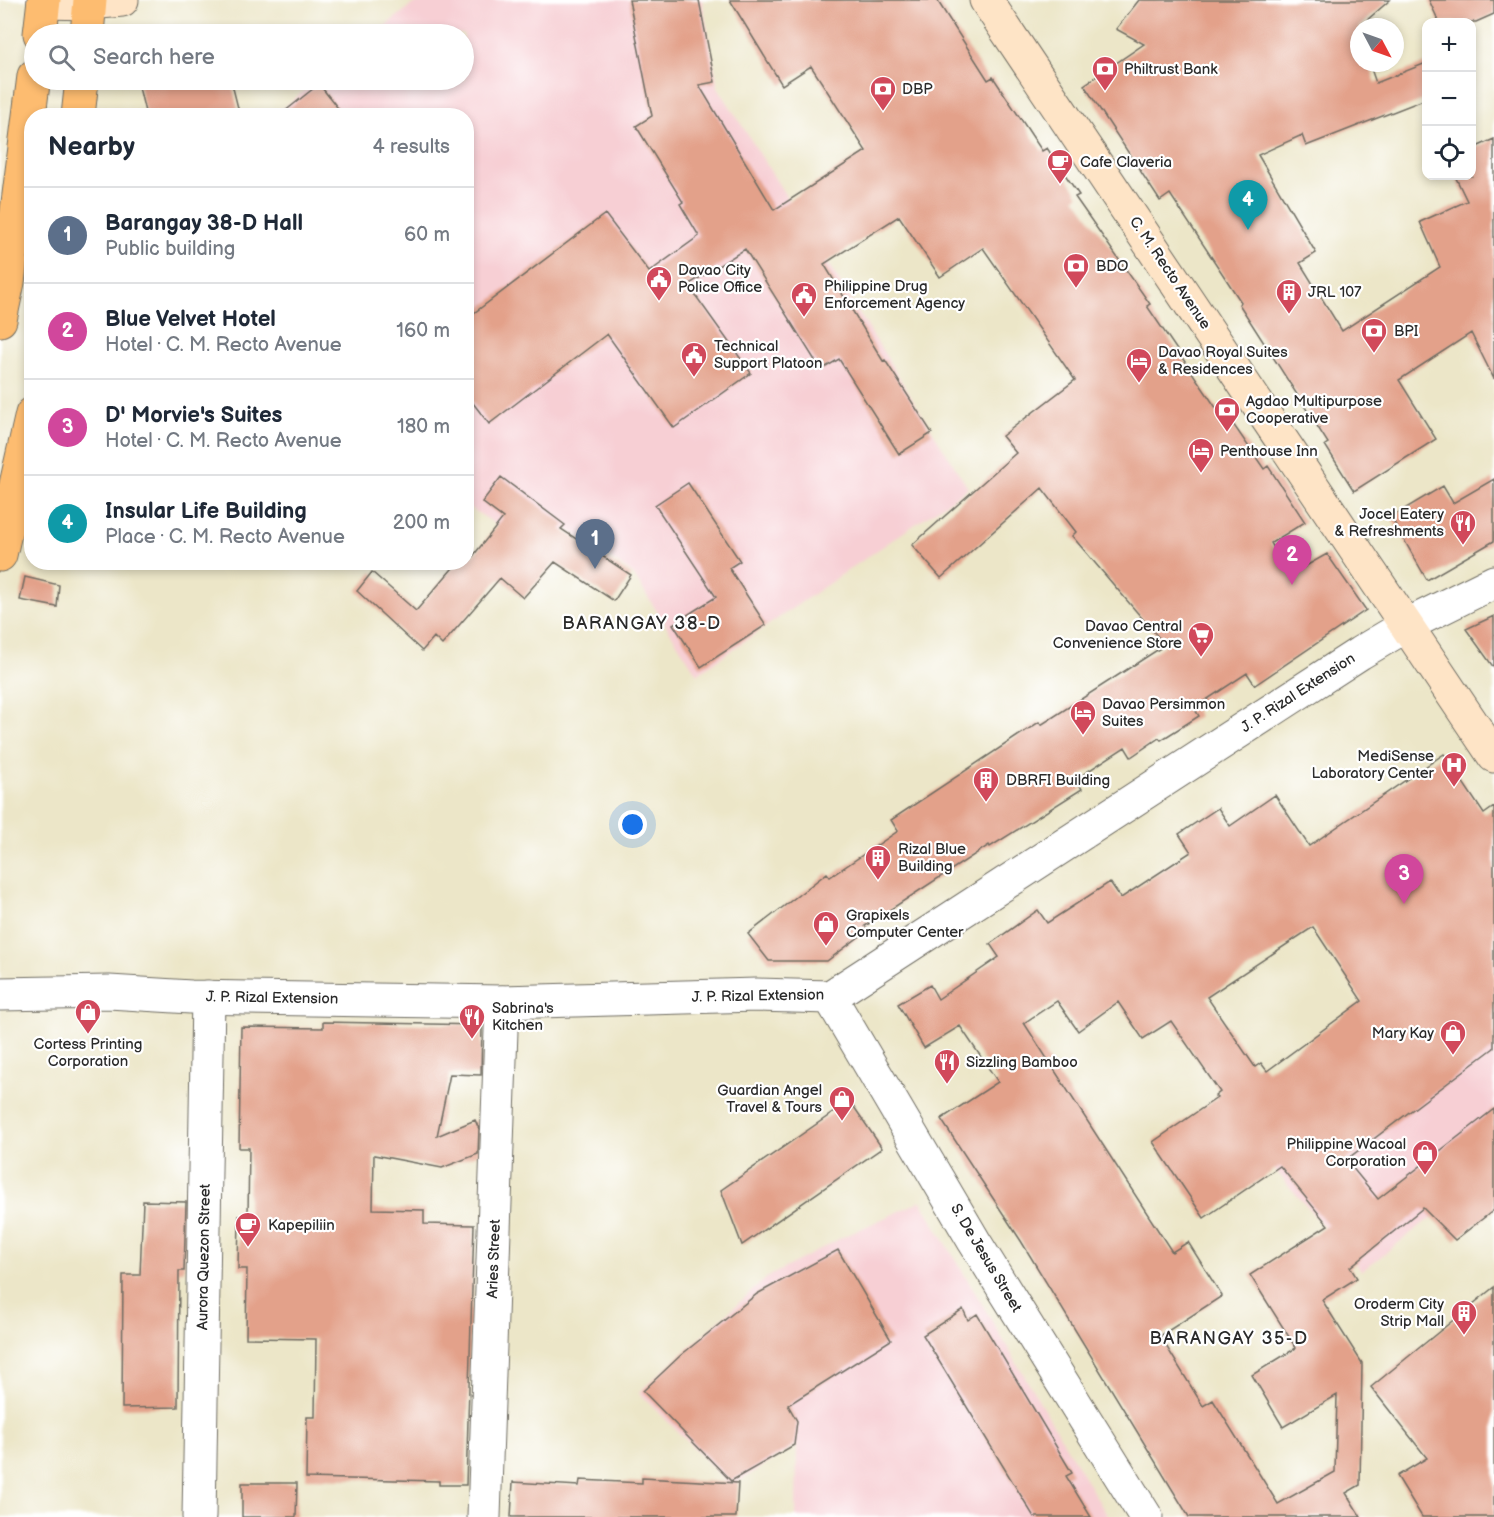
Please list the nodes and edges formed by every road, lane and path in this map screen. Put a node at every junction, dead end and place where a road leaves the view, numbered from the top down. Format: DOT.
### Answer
graph roads {
  1 [pos="40,0"];
  2 [pos="122,0"];
  3 [pos="986,0"];
  4 [pos="89,13"];
  5 [pos="40,24"];
  6 [pos="32,90"];
  7 [pos="81,90"];
  8 [pos="30,108"];
  9 [pos="79,108"];
  10 [pos="24,155"];
  11 [pos="0,320"];
  12 [pos="24,449"];
  13 [pos="0,555"];
  14 [pos="1494,582"];
  15 [pos="1407,625"];
  16 [pos="1494,756"];
  17 [pos="0,994"];
  18 [pos="208,997"];
  19 [pos="830,997"];
  20 [pos="502,1002"];
  21 [pos="199,1517"];
  22 [pos="484,1517"];
  23 [pos="1146,1517"];
  1 -- 4 [label="main road"];
  1 -- 5 [label="main road"];
  2 -- 4 [label="main road"];
  3 -- 15 [label="main road, C. M. Recto Avenue"];
  6 -- 8 [label="main road"];
  7 -- 9 [label="main road"];
  10 -- 11 [label="main road"];
  12 -- 13 [label="main road"];
  14 -- 15 [label="street, J. P. Rizal Extension"];
  15 -- 16 [label="main road, C. M. Recto Avenue"];
  15 -- 19 [label="street, J. P. Rizal Extension"];
  17 -- 18 [label="street, J. P. Rizal Extension"];
  18 -- 20 [label="street, J. P. Rizal Extension"];
  18 -- 21 [label="street, Aurora Quezon Street"];
  19 -- 20 [label="street, J. P. Rizal Extension"];
  19 -- 23 [label="street, S. De Jesus Street"];
  20 -- 22 [label="street, Aries Street"];
}
